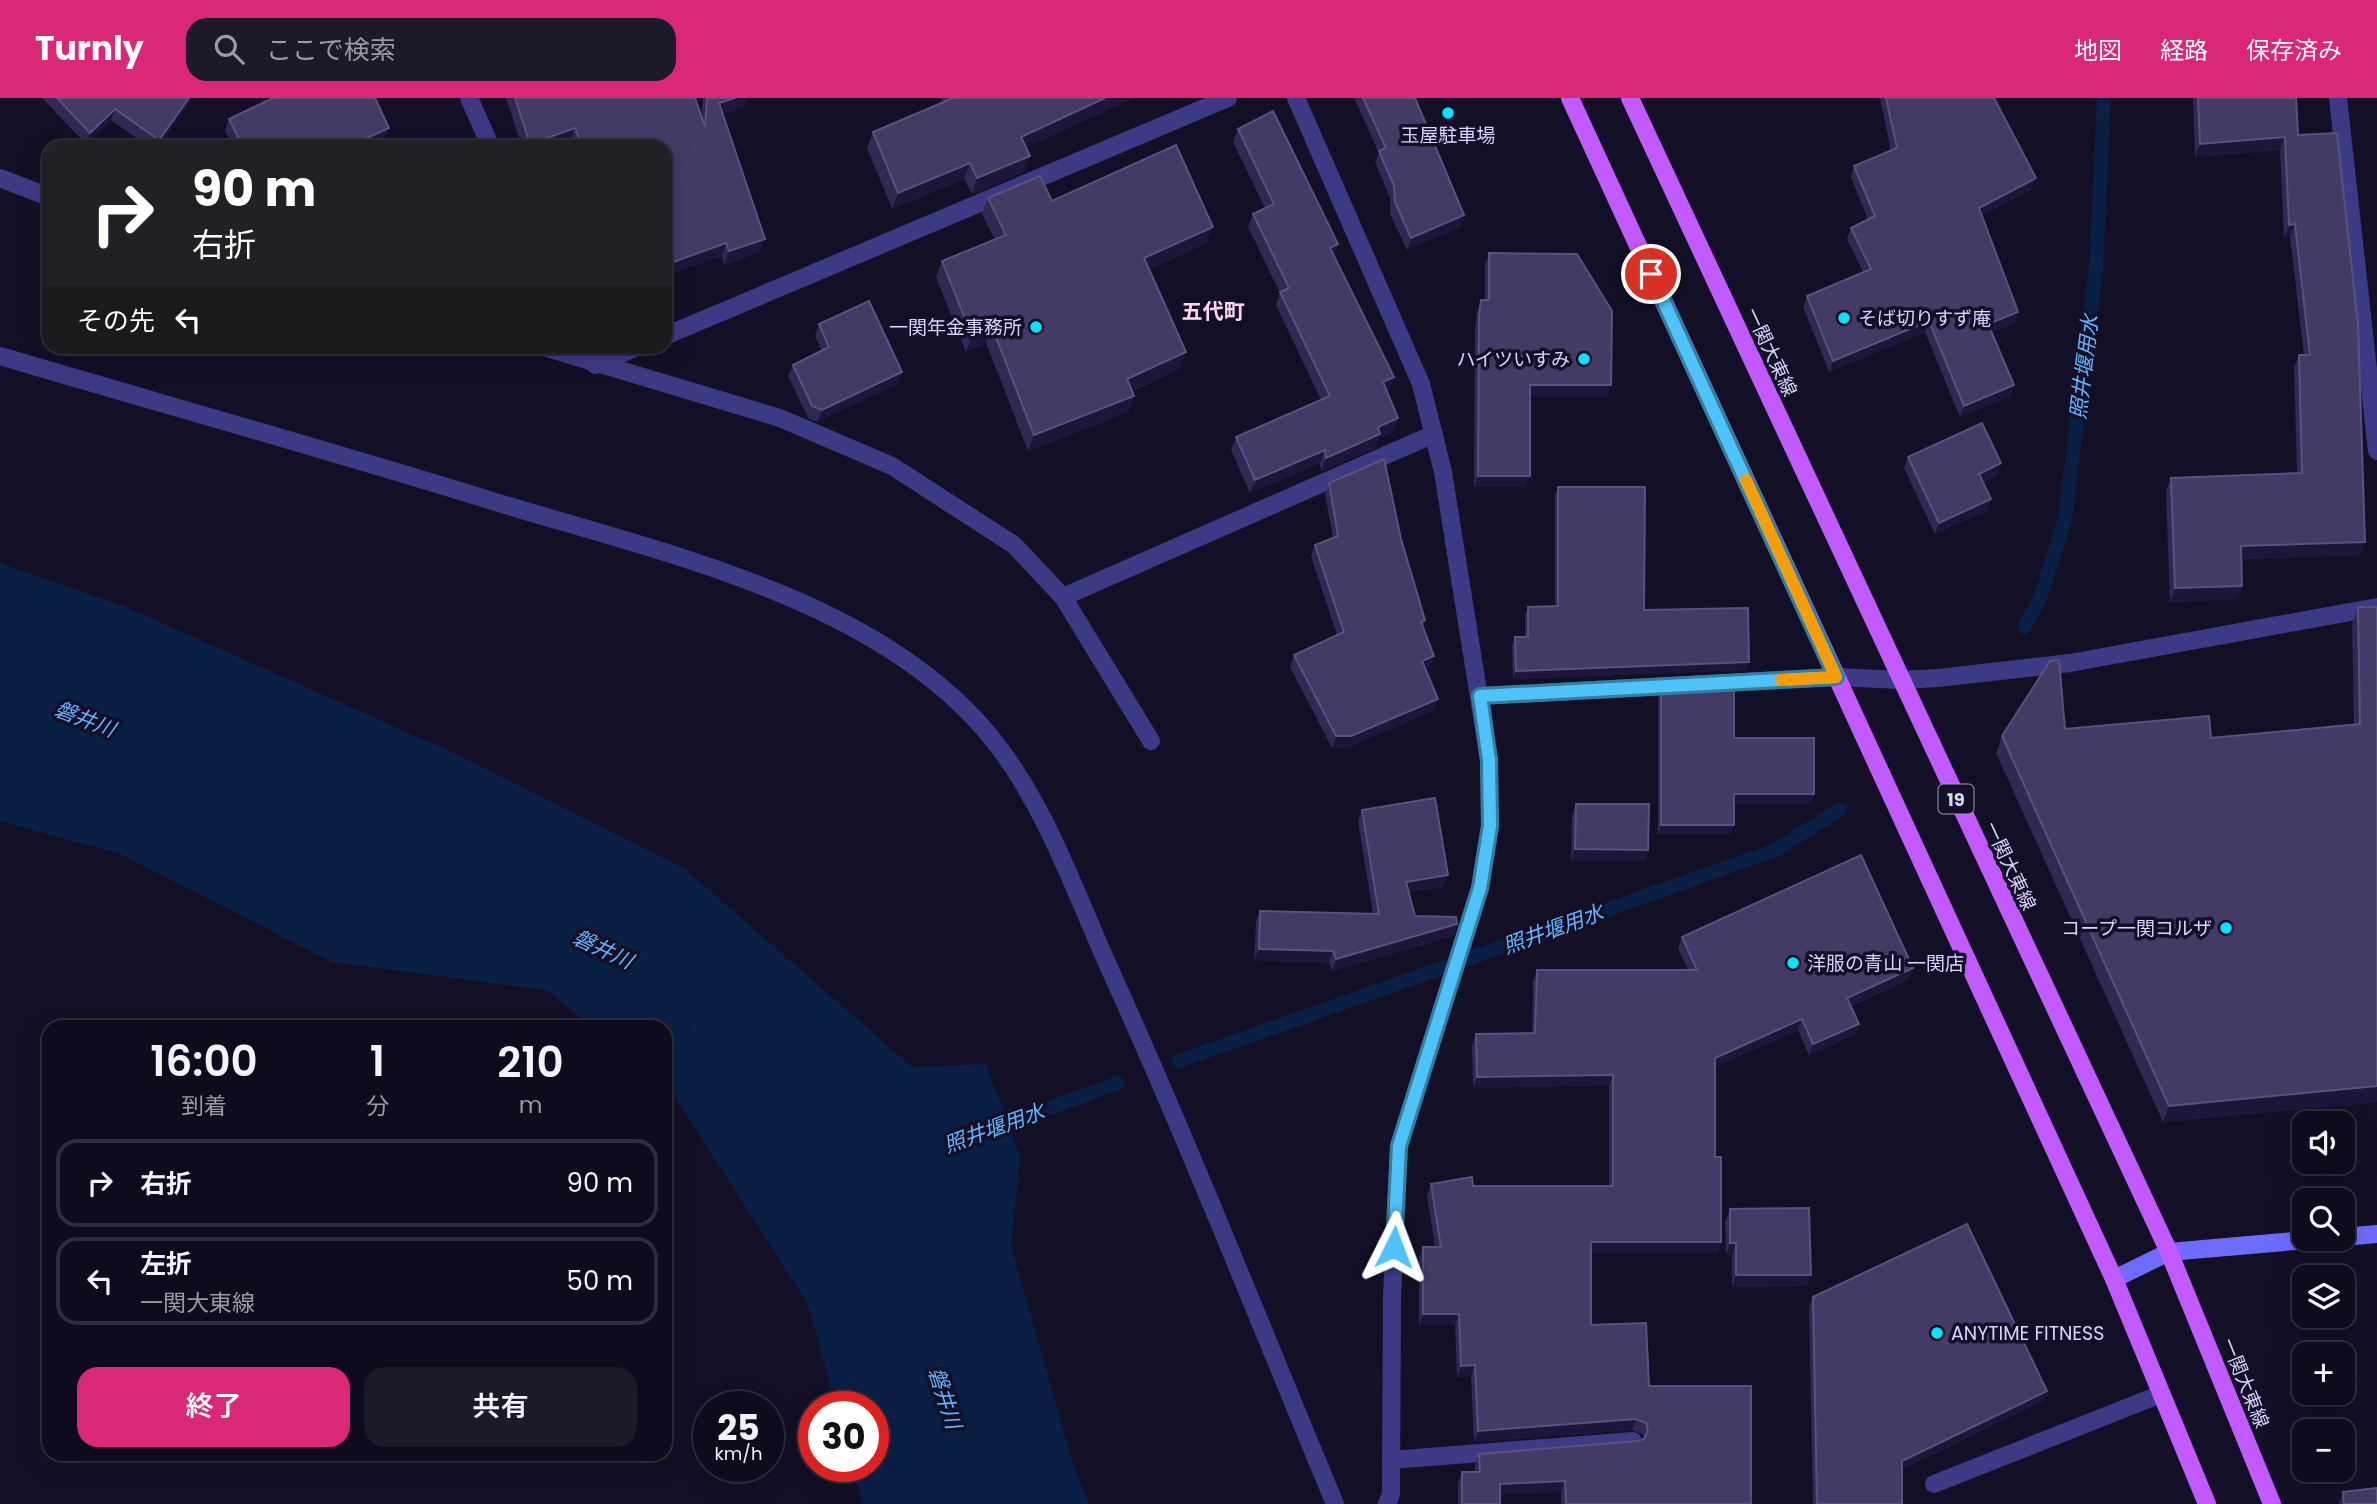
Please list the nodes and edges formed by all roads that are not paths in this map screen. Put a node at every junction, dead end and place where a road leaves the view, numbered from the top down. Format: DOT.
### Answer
graph roads {
  1 [pos="469,98"];
  2 [pos="1228,98"];
  3 [pos="1296,98"];
  4 [pos="1570,98"];
  5 [pos="1630,98"];
  6 [pos="2338,98"];
  7 [pos="488,140"];
  8 [pos="0,178"];
  9 [pos="42,194"];
  10 [pos="672,333"];
  11 [pos="563,354"];
  12 [pos="620,354"];
  13 [pos="0,356"];
  14 [pos="595,365"];
  15 [pos="1434,434"];
  16 [pos="2377,451"];
  17 [pos="1063,597"];
  18 [pos="2377,607"];
  19 [pos="1836,677"];
  20 [pos="1900,680"];
  21 [pos="1480,696"];
  22 [pos="1151,741"];
  23 [pos="2377,1234"];
  24 [pos="2355,1236"];
  25 [pos="2292,1241"];
  26 [pos="2169,1252"];
  27 [pos="2114,1279"];
  28 [pos="2161,1394"];
  29 [pos="1633,1441"];
  30 [pos="1391,1460"];
  31 [pos="1934,1484"];
  32 [pos="1391,1501"];
  33 [pos="1335,1504"];
  34 [pos="2207,1504"];
  35 [pos="2272,1504"];
  1 -- 7 [label="street"];
  2 -- 10 [label="street"];
  3 -- 15 [label="street"];
  4 -- 19 [label="main road"];
  5 -- 20 [label="main road, 一関大東線 / 19"];
  6 -- 16 [label="street"];
  8 -- 9 [label="street"];
  11 -- 14 [label="street"];
  12 -- 14 [label="street"];
  13 -- 33 [label="street"];
  14 -- 17 [label="street"];
  15 -- 17 [label="street"];
  15 -- 21 [label="street"];
  17 -- 22 [label="street"];
  18 -- 20 [label="street"];
  19 -- 20 [label="street"];
  19 -- 21 [label="street"];
  19 -- 27 [label="main road"];
  20 -- 26 [label="main road, 一関大東線 / 19"];
  21 -- 30 [label="street"];
  23 -- 24 [label="street"];
  25 -- 26 [label="street"];
  26 -- 27 [label="street"];
  26 -- 35 [label="main road, 一関大東線 / 19"];
  27 -- 28 [label="main road"];
  28 -- 31 [label="street"];
  28 -- 34 [label="main road"];
  29 -- 30 [label="street"];
  30 -- 32 [label="street"];
}
